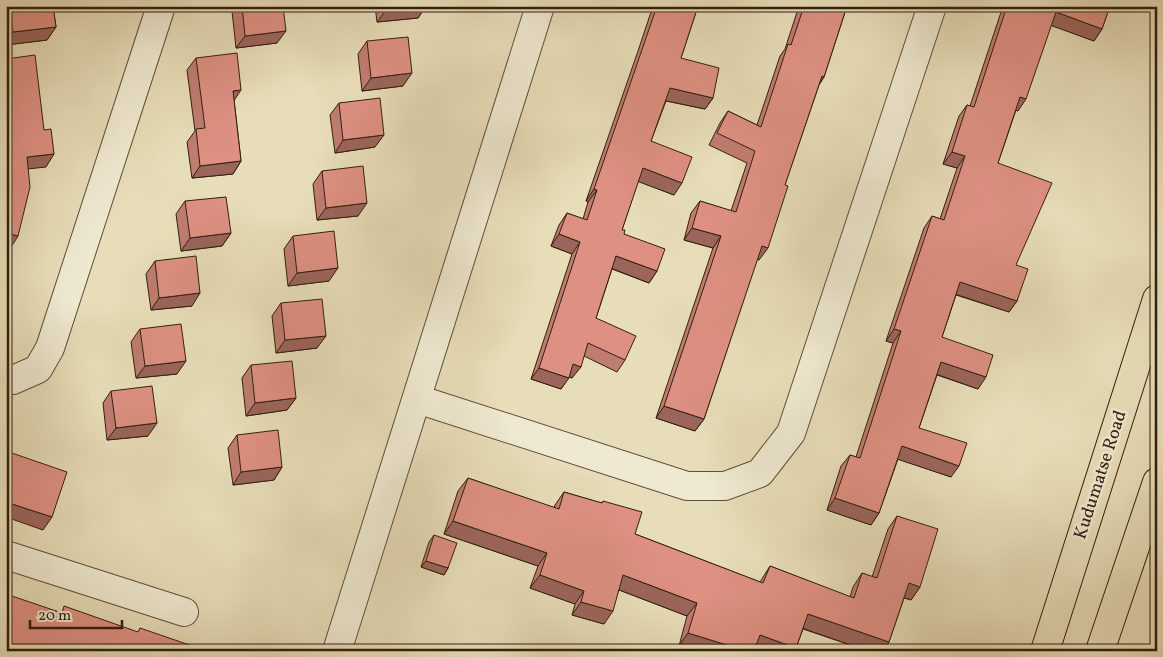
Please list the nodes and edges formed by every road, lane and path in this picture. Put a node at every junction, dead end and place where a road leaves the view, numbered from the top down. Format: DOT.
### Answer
graph roads {
  1 [pos="161,6"];
  2 [pos="540,6"];
  3 [pos="932,6"];
  4 [pos="1157,300"];
  5 [pos="6,380"];
  6 [pos="416,399"];
  7 [pos="1157,482"];
  8 [pos="6,554"];
  9 [pos="184,612"];
  10 [pos="337,651"];
  11 [pos="1045,651"];
  12 [pos="1100,651"];
  1 -- 5 [label="street"];
  2 -- 6 [label="street"];
  3 -- 6 [label="street"];
  4 -- 11 [label="main road, Kudumatse Road"];
  6 -- 10 [label="street"];
  7 -- 12 [label="main road"];
  8 -- 9 [label="street"];
}
